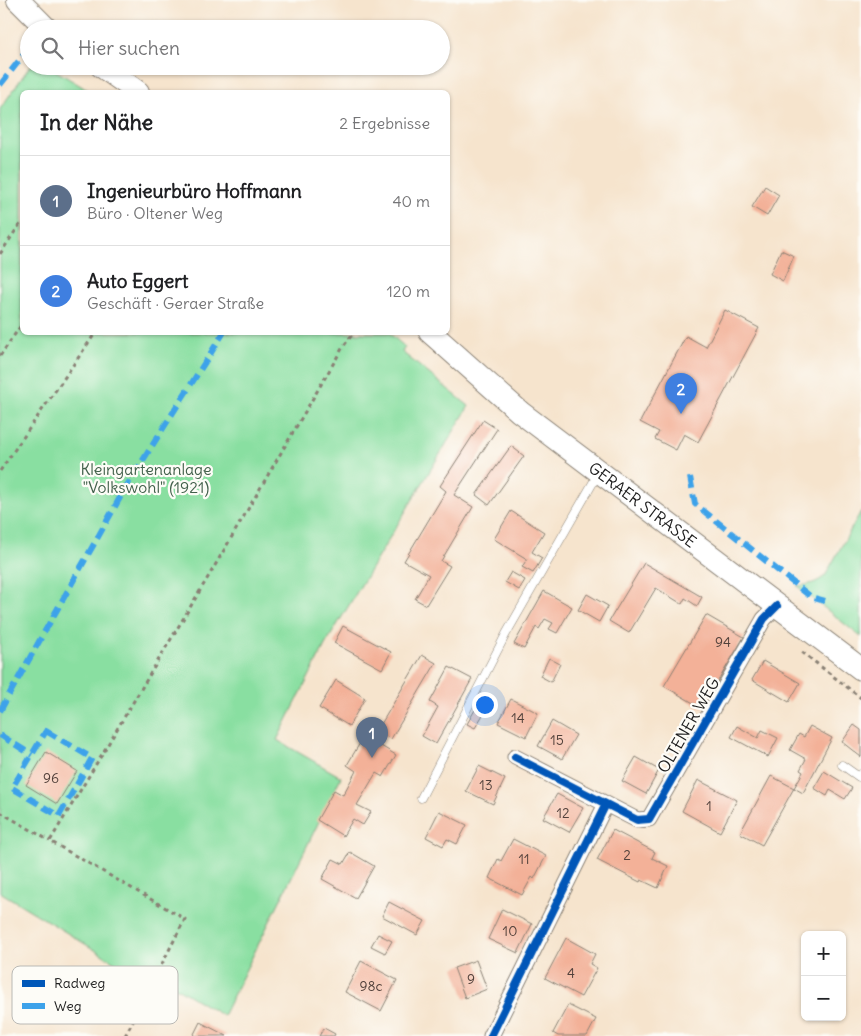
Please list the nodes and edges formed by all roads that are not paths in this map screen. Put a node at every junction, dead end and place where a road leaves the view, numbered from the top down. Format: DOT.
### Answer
graph roads {
  1 [pos="18,0"];
  2 [pos="38,20"];
  3 [pos="114,75"];
  4 [pos="135,90"];
  5 [pos="433,335"];
  6 [pos="599,472"];
  7 [pos="777,606"];
  8 [pos="861,669"];
  9 [pos="515,757"];
  10 [pos="842,765"];
  11 [pos="861,774"];
  12 [pos="421,798"];
  13 [pos="606,804"];
  14 [pos="491,1036"];
  1 -- 2 [label="main road"];
  3 -- 4 [label="main road"];
  5 -- 6 [label="main road, GERAER STRASSE"];
  6 -- 7 [label="main road, GERAER STRASSE"];
  6 -- 12 [label="lane"];
  7 -- 8 [label="main road, GERAER STRASSE"];
  7 -- 13 [label="street, OLTENER WEG"];
  9 -- 13 [label="street, OLTENER WEG"];
  10 -- 11 [label="lane"];
  13 -- 14 [label="street"];
}
